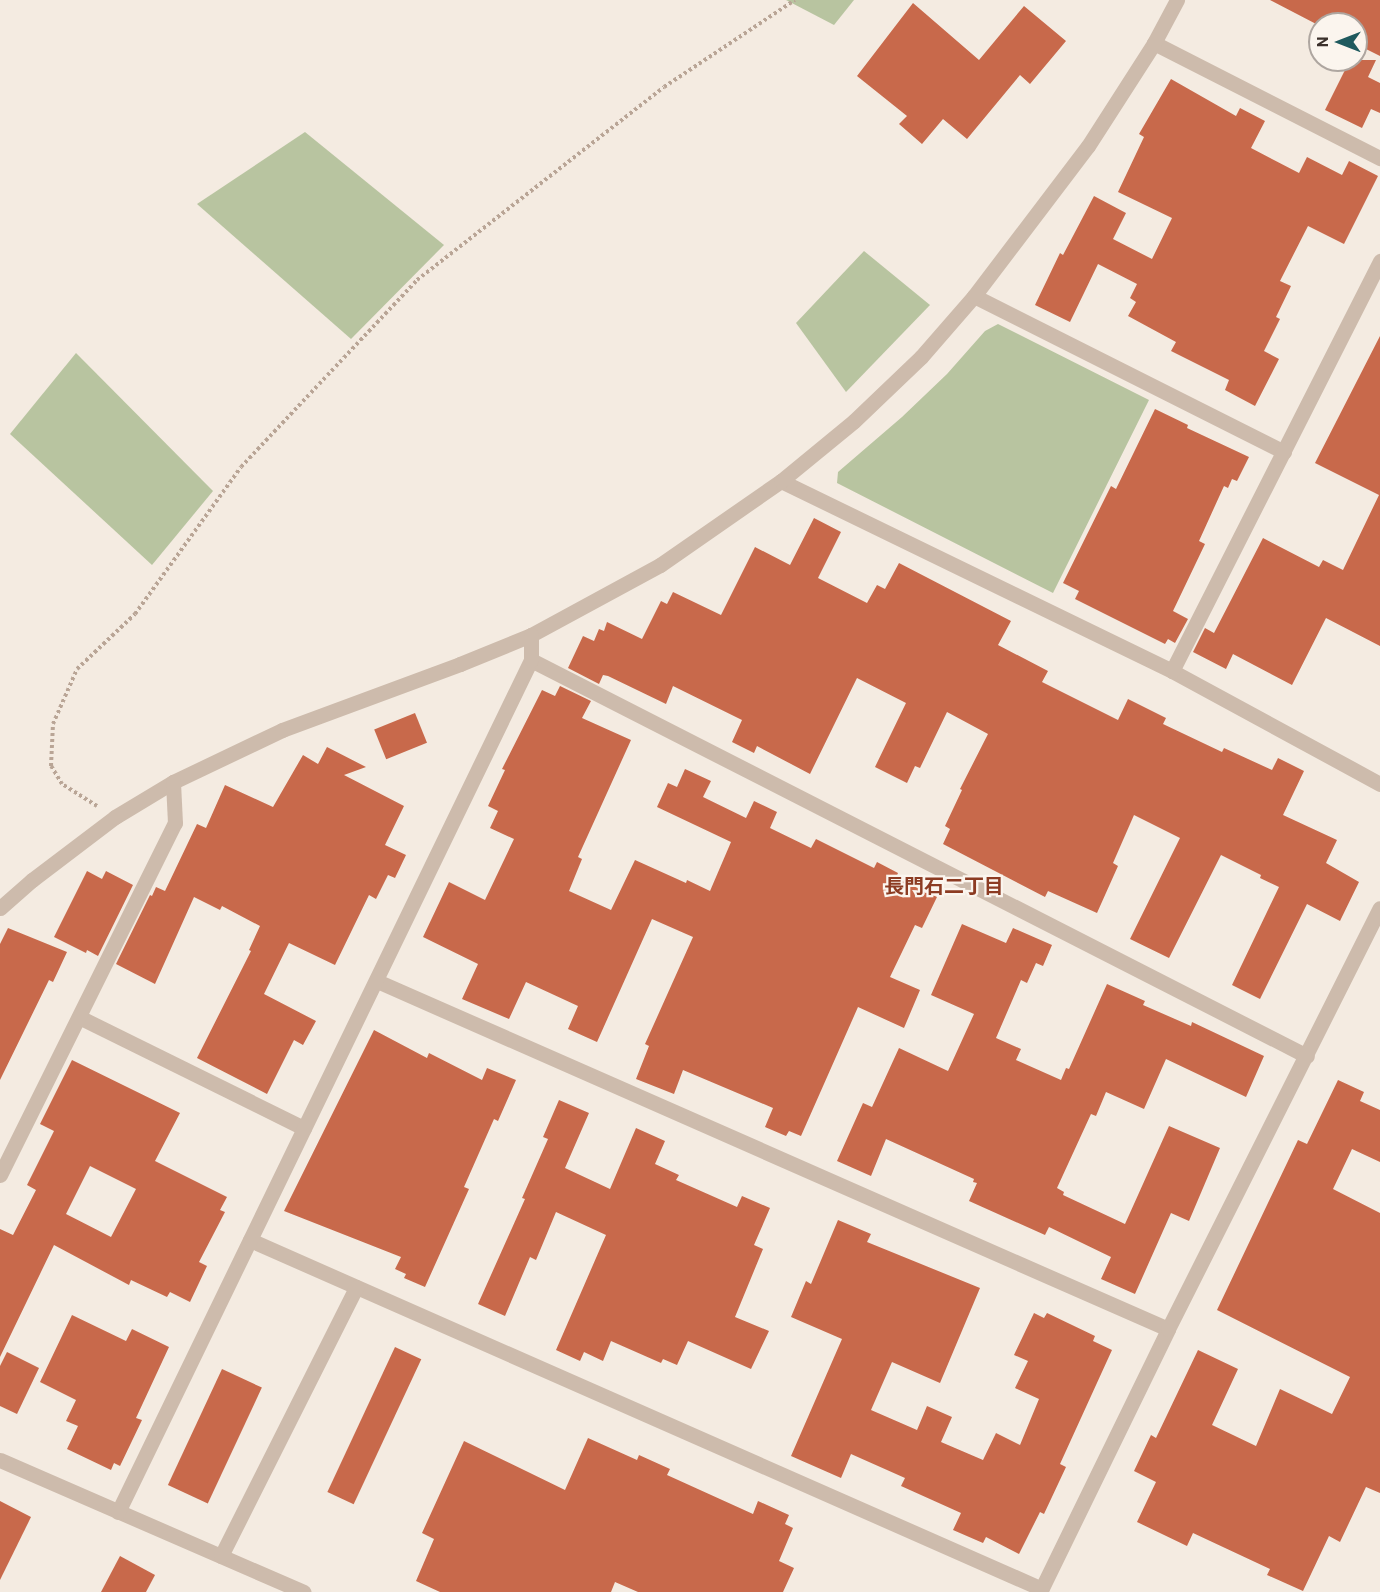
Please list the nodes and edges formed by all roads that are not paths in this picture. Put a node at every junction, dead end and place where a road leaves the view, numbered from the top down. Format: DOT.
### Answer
graph roads {
  1 [pos="1177,0"];
  2 [pos="1154,43"];
  3 [pos="1380,159"];
  4 [pos="1380,261"];
  5 [pos="974,296"];
  6 [pos="1284,452"];
  7 [pos="781,481"];
  8 [pos="531,635"];
  9 [pos="531,660"];
  10 [pos="1172,670"];
  11 [pos="173,782"];
  12 [pos="1380,784"];
  13 [pos="0,908"];
  14 [pos="1380,908"];
  15 [pos="377,981"];
  16 [pos="79,1017"];
  17 [pos="1307,1056"];
  18 [pos="304,1128"];
  19 [pos="0,1175"];
  20 [pos="250,1240"];
  21 [pos="356,1287"];
  22 [pos="1168,1329"];
  23 [pos="0,1460"];
  24 [pos="118,1512"];
  25 [pos="221,1556"];
  26 [pos="1041,1590"];
  27 [pos="303,1592"];
  1 -- 2 [label="street"];
  2 -- 3 [label="street"];
  2 -- 5 [label="street"];
  4 -- 6 [label="street"];
  5 -- 6 [label="street"];
  5 -- 7 [label="street"];
  6 -- 10 [label="street"];
  7 -- 8 [label="street"];
  7 -- 10 [label="street"];
  8 -- 9 [label="street"];
  8 -- 11 [label="street"];
  9 -- 15 [label="street"];
  9 -- 17 [label="street"];
  10 -- 12 [label="street"];
  11 -- 13 [label="street"];
  11 -- 16 [label="street"];
  14 -- 17 [label="street"];
  15 -- 18 [label="street"];
  15 -- 22 [label="street"];
  16 -- 18 [label="street"];
  16 -- 19 [label="street"];
  17 -- 22 [label="street"];
  18 -- 20 [label="street"];
  20 -- 21 [label="street"];
  20 -- 24 [label="street"];
  21 -- 25 [label="street"];
  21 -- 26 [label="street"];
  22 -- 26 [label="street"];
  23 -- 24 [label="street"];
  24 -- 25 [label="street"];
  25 -- 27 [label="street"];
}
